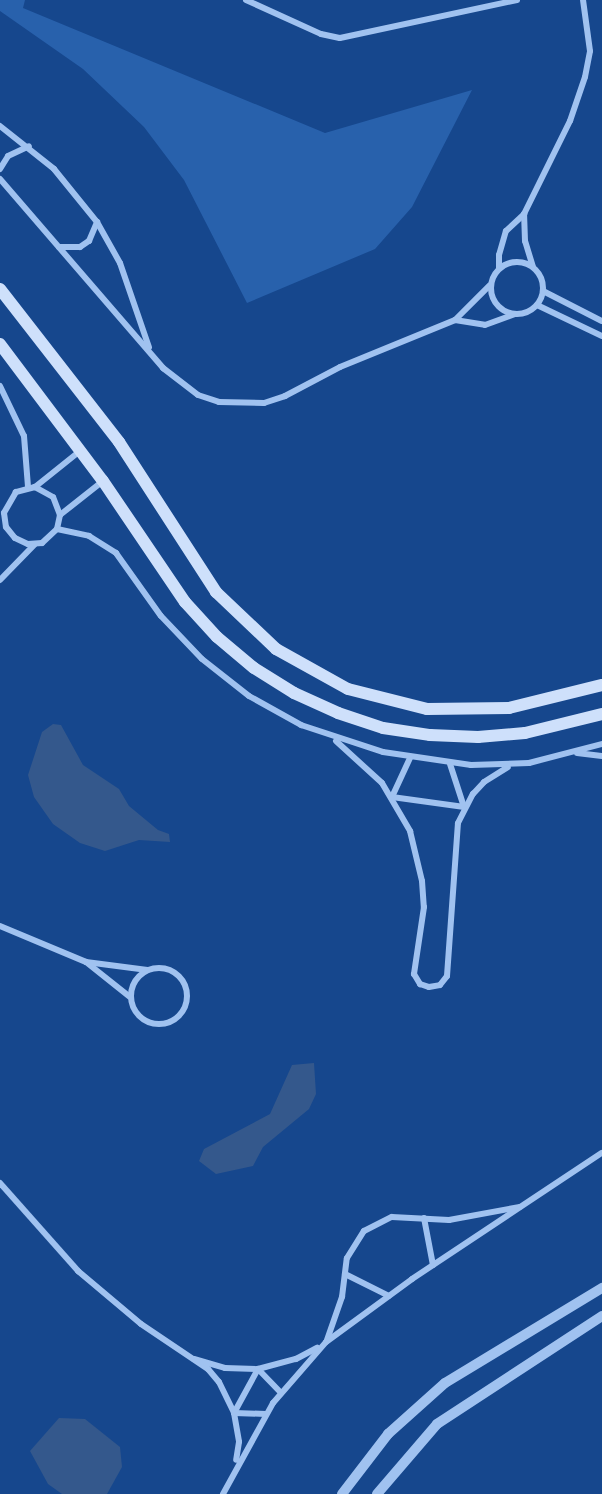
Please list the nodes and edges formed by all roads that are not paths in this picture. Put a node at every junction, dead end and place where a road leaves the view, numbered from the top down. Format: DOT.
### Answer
graph roads {
  1 [pos="246,0"];
  2 [pos="517,0"];
  3 [pos="583,0"];
  4 [pos="0,126"];
  5 [pos="29,146"];
  6 [pos="0,169"];
  7 [pos="0,179"];
  8 [pos="524,214"];
  9 [pos="97,222"];
  10 [pos="59,247"];
  11 [pos="533,267"];
  12 [pos="500,268"];
  13 [pos="490,285"];
  14 [pos="0,289"];
  15 [pos="543,291"];
  16 [pos="537,304"];
  17 [pos="515,314"];
  18 [pos="455,320"];
  19 [pos="602,321"];
  20 [pos="602,336"];
  21 [pos="0,344"];
  22 [pos="150,350"];
  23 [pos="0,386"];
  24 [pos="81,451"];
  25 [pos="103,481"];
  26 [pos="32,487"];
  27 [pos="3,509"];
  28 [pos="60,515"];
  29 [pos="57,529"];
  30 [pos="34,544"];
  31 [pos="0,580"];
  32 [pos="602,685"];
  33 [pos="602,714"];
  34 [pos="328,736"];
  35 [pos="602,744"];
  36 [pos="576,753"];
  37 [pos="602,756"];
  38 [pos="410,758"];
  39 [pos="450,764"];
  40 [pos="512,766"];
  41 [pos="392,797"];
  42 [pos="464,807"];
  43 [pos="0,926"];
  44 [pos="86,962"];
  45 [pos="147,970"];
  46 [pos="130,997"];
  47 [pos="602,1153"];
  48 [pos="0,1183"];
  49 [pos="525,1206"];
  50 [pos="424,1218"];
  51 [pos="433,1265"];
  52 [pos="345,1274"];
  53 [pos="602,1288"];
  54 [pos="389,1296"];
  55 [pos="602,1316"];
  56 [pos="326,1342"];
  57 [pos="194,1359"];
  58 [pos="258,1369"];
  59 [pos="281,1393"];
  60 [pos="234,1413"];
  61 [pos="266,1414"];
  62 [pos="234,1471"];
  63 [pos="223,1494"];
  64 [pos="342,1494"];
  65 [pos="377,1494"];
  1 -- 2 [label="street"];
  3 -- 8 [label="street"];
  4 -- 5 [label="street"];
  5 -- 6 [label="street"];
  5 -- 9 [label="street"];
  7 -- 10 [label="street"];
  8 -- 11 [label="street"];
  8 -- 12 [label="street"];
  9 -- 10 [label="street"];
  9 -- 22 [label="street"];
  10 -- 22 [label="street"];
  11 -- 12 [label="street"];
  11 -- 15 [label="street"];
  12 -- 13 [label="street"];
  13 -- 17 [label="street"];
  13 -- 18 [label="street"];
  14 -- 32 [label="main road"];
  15 -- 16 [label="street"];
  15 -- 19 [label="street"];
  16 -- 17 [label="street"];
  16 -- 20 [label="street"];
  17 -- 18 [label="street"];
  18 -- 22 [label="street"];
  21 -- 24 [label="main road"];
  23 -- 26 [label="street"];
  24 -- 25 [label="main road"];
  24 -- 26 [label="street"];
  25 -- 28 [label="street"];
  25 -- 33 [label="main road"];
  26 -- 27 [label="street"];
  26 -- 28 [label="street"];
  27 -- 30 [label="street"];
  28 -- 29 [label="street"];
  29 -- 30 [label="street"];
  29 -- 34 [label="street"];
  30 -- 31 [label="street"];
  34 -- 38 [label="street"];
  34 -- 41 [label="street"];
  35 -- 36 [label="street"];
  36 -- 37 [label="street"];
  36 -- 40 [label="street"];
  38 -- 39 [label="street"];
  38 -- 41 [label="street"];
  39 -- 40 [label="street"];
  39 -- 42 [label="street"];
  40 -- 42 [label="street"];
  41 -- 42 [label="street"];
  41 -- 42 [label="street"];
  43 -- 44 [label="street"];
  44 -- 45 [label="street"];
  44 -- 46 [label="street"];
  45 -- 46 [label="street"];
  45 -- 46 [label="street"];
  47 -- 49 [label="street"];
  48 -- 57 [label="street"];
  49 -- 50 [label="street"];
  49 -- 51 [label="street"];
  50 -- 51 [label="street"];
  50 -- 52 [label="street"];
  51 -- 54 [label="street"];
  52 -- 54 [label="street"];
  52 -- 56 [label="street"];
  53 -- 64 [label="street"];
  54 -- 56 [label="street"];
  55 -- 65 [label="street"];
  56 -- 58 [label="street"];
  56 -- 59 [label="street"];
  57 -- 58 [label="street"];
  57 -- 60 [label="street"];
  58 -- 59 [label="street"];
  58 -- 60 [label="street"];
  59 -- 61 [label="street"];
  60 -- 61 [label="street"];
  60 -- 62 [label="street"];
  61 -- 62 [label="street"];
  62 -- 63 [label="street"];
}
